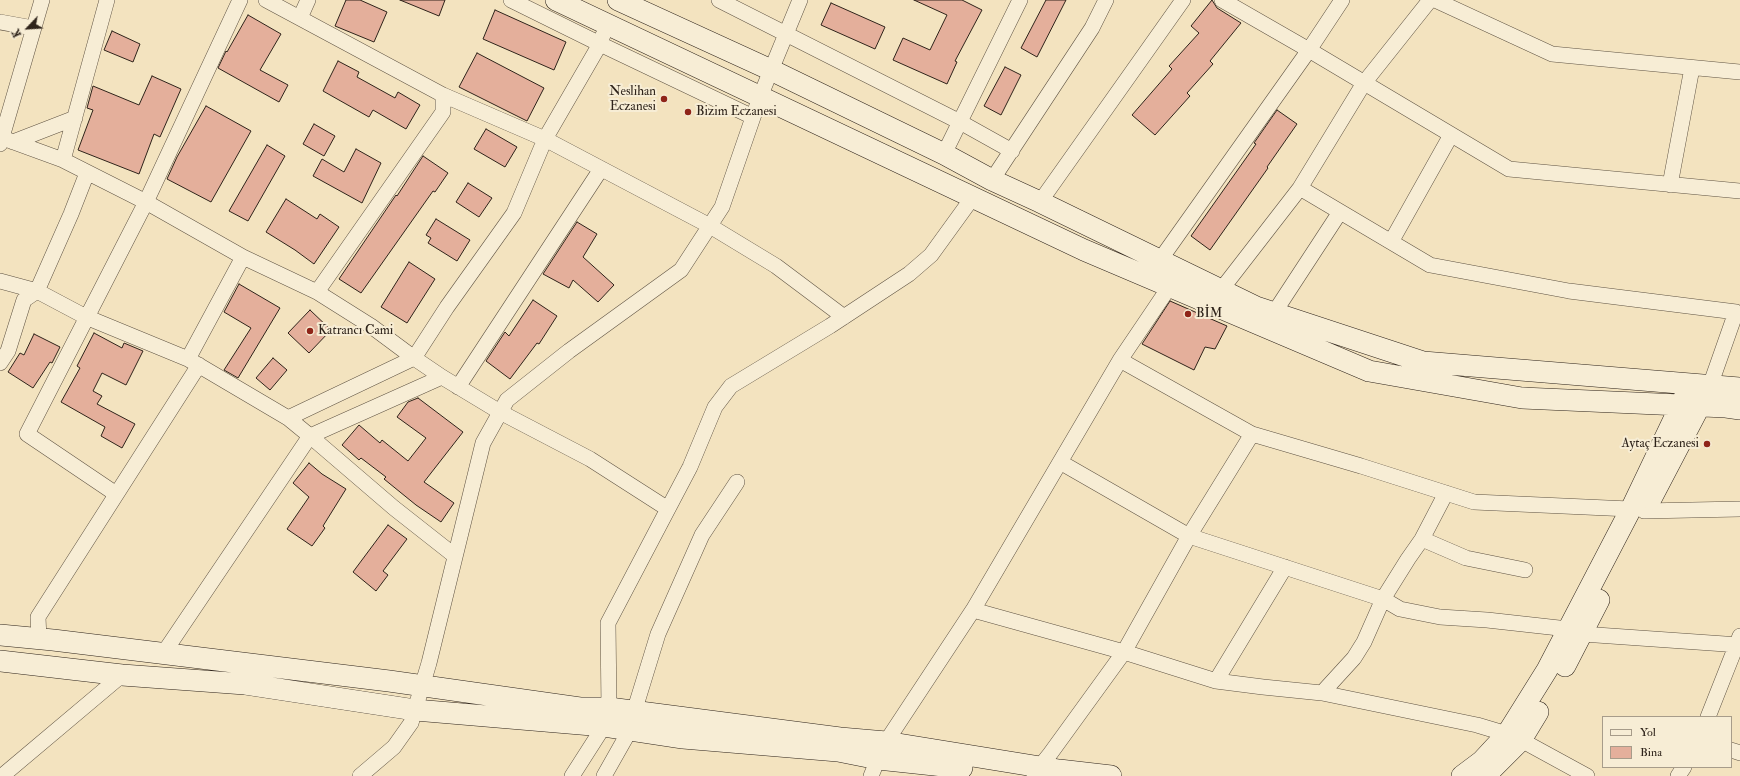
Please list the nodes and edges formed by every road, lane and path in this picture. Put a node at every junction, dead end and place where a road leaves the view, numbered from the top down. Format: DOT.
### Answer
graph roads {
  1 [pos="42,0"];
  2 [pos="107,0"];
  3 [pos="240,0"];
  4 [pos="266,0"];
  5 [pos="308,0"];
  6 [pos="511,0"];
  7 [pos="556,0"];
  8 [pos="618,0"];
  9 [pos="719,0"];
  10 [pos="800,0"];
  11 [pos="1106,0"];
  12 [pos="1183,0"];
  13 [pos="1222,0"];
  14 [pos="1342,0"];
  15 [pos="1430,0"];
  16 [pos="1435,0"];
  17 [pos="1014,2"];
  18 [pos="300,18"];
  19 [pos="0,22"];
  20 [pos="607,24"];
  21 [pos="33,28"];
  22 [pos="786,33"];
  23 [pos="600,44"];
  24 [pos="1309,50"];
  25 [pos="1692,68"];
  26 [pos="771,70"];
  27 [pos="1740,72"];
  28 [pos="1364,84"];
  29 [pos="443,95"];
  30 [pos="760,97"];
  31 [pos="753,117"];
  32 [pos="75,118"];
  33 [pos="960,122"];
  34 [pos="1451,135"];
  35 [pos="545,139"];
  36 [pos="4,140"];
  37 [pos="1012,150"];
  38 [pos="944,154"];
  39 [pos="63,160"];
  40 [pos="601,169"];
  41 [pos="87,173"];
  42 [pos="992,180"];
  43 [pos="1670,185"];
  44 [pos="1300,188"];
  45 [pos="1740,191"];
  46 [pos="973,197"];
  47 [pos="146,202"];
  48 [pos="1040,202"];
  49 [pos="1340,212"];
  50 [pos="710,226"];
  51 [pos="1390,242"];
  52 [pos="243,257"];
  53 [pos="1160,260"];
  54 [pos="0,281"];
  55 [pos="1170,286"];
  56 [pos="1221,290"];
  57 [pos="37,291"];
  58 [pos="317,292"];
  59 [pos="1739,309"];
  60 [pos="1274,313"];
  61 [pos="86,317"];
  62 [pos="844,317"];
  63 [pos="414,358"];
  64 [pos="1120,360"];
  65 [pos="194,362"];
  66 [pos="0,363"];
  67 [pos="442,377"];
  68 [pos="1690,384"];
  69 [pos="1710,386"];
  70 [pos="458,387"];
  71 [pos="1740,388"];
  72 [pos="1691,405"];
  73 [pos="1740,409"];
  74 [pos="500,412"];
  75 [pos="288,418"];
  76 [pos="1252,434"];
  77 [pos="310,436"];
  78 [pos="1060,462"];
  79 [pos="737,482"];
  80 [pos="1446,493"];
  81 [pos="116,494"];
  82 [pos="668,509"];
  83 [pos="1740,509"];
  84 [pos="1637,510"];
  85 [pos="1189,536"];
  86 [pos="1422,540"];
  87 [pos="455,556"];
  88 [pos="1285,567"];
  89 [pos="1525,570"];
  90 [pos="1383,599"];
  91 [pos="973,610"];
  92 [pos="1575,632"];
  93 [pos="0,635"];
  94 [pos="39,639"];
  95 [pos="1739,642"];
  96 [pos="1124,652"];
  97 [pos="163,654"];
  98 [pos="0,661"];
  99 [pos="122,675"];
  100 [pos="1216,680"];
  101 [pos="421,686"];
  102 [pos="1322,693"];
  103 [pos="415,710"];
  104 [pos="1708,716"];
  105 [pos="606,717"];
  106 [pos="632,721"];
  107 [pos="1514,737"];
  108 [pos="878,759"];
  109 [pos="1036,771"];
  110 [pos="3,776"];
  111 [pos="360,776"];
  112 [pos="572,776"];
  113 [pos="604,776"];
  114 [pos="1014,776"];
  115 [pos="1110,776"];
  116 [pos="1462,776"];
  117 [pos="1485,776"];
  118 [pos="1587,776"];
  1 -- 21 [label="street"];
  2 -- 32 [label="street"];
  3 -- 47 [label="street"];
  4 -- 18 [label="street"];
  5 -- 18 [label="street"];
  6 -- 23 [label="street"];
  7 -- 20 [label="main road"];
  8 -- 26 [label="main road"];
  9 -- 22 [label="street"];
  10 -- 22 [label="street"];
  11 -- 37 [label="street"];
  12 -- 48 [label="street"];
  13 -- 24 [label="street"];
  14 -- 24 [label="street"];
  15 -- 28 [label="street"];
  16 -- 25 [label="street"];
  17 -- 33 [label="street"];
  18 -- 29 [label="street"];
  19 -- 21 [label="street"];
  20 -- 23 [label="street"];
  20 -- 30 [label="main road"];
  21 -- 36 [label="street"];
  22 -- 26 [label="street"];
  22 -- 33 [label="street"];
  23 -- 31 [label="street"];
  23 -- 35 [label="street"];
  24 -- 28 [label="street"];
  24 -- 53 [label="street"];
  25 -- 27 [label="street"];
  25 -- 43 [label="street"];
  26 -- 30 [label="street"];
  26 -- 38 [label="main road"];
  28 -- 34 [label="street"];
  28 -- 44 [label="street"];
  29 -- 35 [label="street"];
  29 -- 58 [label="street"];
  30 -- 31 [label="street"];
  30 -- 46 [label="main road"];
  31 -- 50 [label="street"];
  32 -- 36 [label="street"];
  32 -- 39 [label="street"];
  33 -- 37 [label="street"];
  33 -- 38 [label="street"];
  34 -- 43 [label="street"];
  34 -- 51 [label="street"];
  35 -- 40 [label="street"];
  35 -- 63 [label="street"];
  36 -- 39 [label="street"];
  37 -- 42 [label="street"];
  38 -- 42 [label="main road"];
  39 -- 41 [label="street"];
  40 -- 50 [label="street"];
  40 -- 70 [label="street"];
  41 -- 47 [label="street"];
  41 -- 57 [label="street"];
  42 -- 48 [label="main road"];
  43 -- 45 [label="street"];
  44 -- 49 [label="street"];
  44 -- 56 [label="street"];
  46 -- 55 [label="main road"];
  46 -- 62 [label="street"];
  47 -- 52 [label="street"];
  47 -- 61 [label="street"];
  48 -- 53 [label="main road"];
  49 -- 51 [label="street"];
  49 -- 60 [label="street"];
  50 -- 62 [label="street"];
  50 -- 74 [label="street"];
  51 -- 59 [label="street"];
  52 -- 58 [label="street"];
  52 -- 65 [label="street"];
  53 -- 56 [label="main road"];
  54 -- 57 [label="street"];
  55 -- 64 [label="street"];
  55 -- 72 [label="main road"];
  56 -- 60 [label="main road"];
  57 -- 61 [label="street"];
  57 -- 66 [label="street"];
  58 -- 63 [label="street"];
  59 -- 69 [label="street"];
  60 -- 68 [label="main road"];
  61 -- 65 [label="street"];
  61 -- 81 [label="street"];
  62 -- 82 [label="street"];
  63 -- 67 [label="street"];
  63 -- 75 [label="street"];
  64 -- 76 [label="street"];
  64 -- 78 [label="street"];
  65 -- 75 [label="street"];
  65 -- 81 [label="street"];
  67 -- 70 [label="street"];
  67 -- 77 [label="street"];
  68 -- 69 [label="main road"];
  68 -- 72 [label="main road"];
  69 -- 71 [label="main road"];
  69 -- 72 [label="main road"];
  70 -- 74 [label="street"];
  72 -- 73 [label="main road"];
  72 -- 84 [label="main road"];
  74 -- 82 [label="street"];
  74 -- 87 [label="street"];
  75 -- 77 [label="street"];
  76 -- 80 [label="street"];
  76 -- 85 [label="street"];
  77 -- 87 [label="street"];
  77 -- 97 [label="street"];
  78 -- 85 [label="street"];
  78 -- 91 [label="street"];
  79 -- 106 [label="street"];
  80 -- 84 [label="street"];
  80 -- 86 [label="street"];
  81 -- 94 [label="street"];
  82 -- 105 [label="street"];
  83 -- 84 [label="street"];
  84 -- 92 [label="main road"];
  85 -- 88 [label="street"];
  85 -- 96 [label="street"];
  86 -- 89 [label="street"];
  86 -- 90 [label="street"];
  87 -- 101 [label="street"];
  88 -- 90 [label="street"];
  88 -- 100 [label="street"];
  90 -- 92 [label="street"];
  90 -- 102 [label="street"];
  91 -- 96 [label="street"];
  91 -- 108 [label="street"];
  92 -- 95 [label="street"];
  92 -- 107 [label="main road"];
  93 -- 94 [label="main road"];
  94 -- 97 [label="main road"];
  95 -- 104 [label="street"];
  96 -- 100 [label="street"];
  96 -- 109 [label="street"];
  97 -- 101 [label="main road"];
  98 -- 99 [label="main road"];
  99 -- 103 [label="main road"];
  99 -- 110 [label="street"];
  100 -- 102 [label="street"];
  101 -- 103 [label="street"];
  101 -- 105 [label="main road"];
  102 -- 107 [label="street"];
  103 -- 105 [label="main road"];
  103 -- 111 [label="street"];
  105 -- 106 [label="main road"];
  105 -- 112 [label="street"];
  106 -- 108 [label="main road"];
  106 -- 113 [label="street"];
  107 -- 116 [label="main road"];
  107 -- 117 [label="main road"];
  107 -- 118 [label="street"];
  108 -- 109 [label="main road"];
  108 -- 114 [label="main road"];
  109 -- 115 [label="main road"];
}
